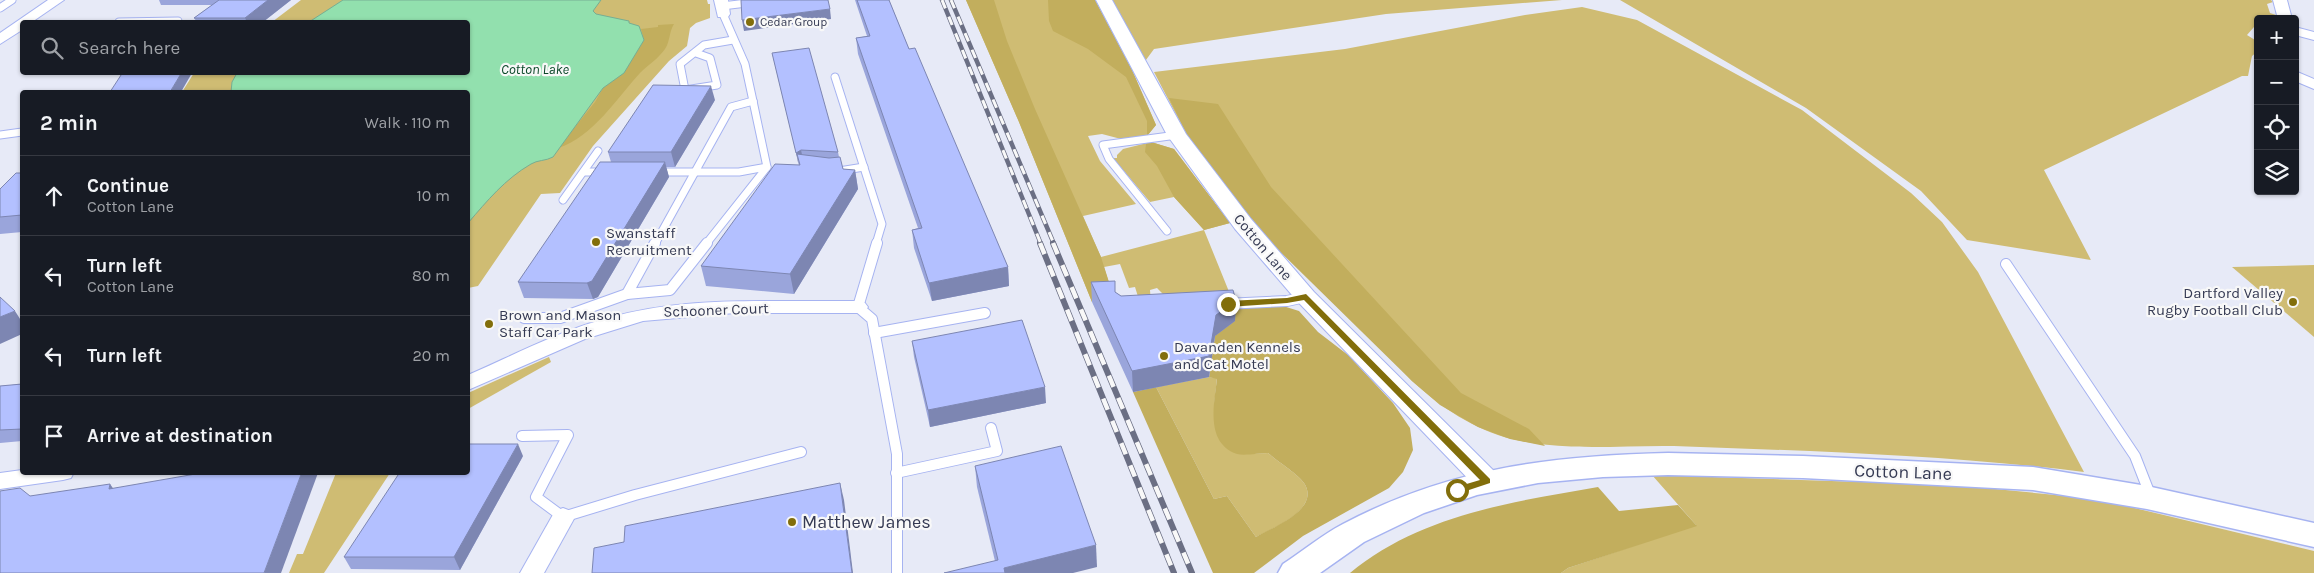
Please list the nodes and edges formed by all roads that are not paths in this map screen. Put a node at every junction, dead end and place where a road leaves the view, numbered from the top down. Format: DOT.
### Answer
graph roads {
  1 [pos="12,0"];
  2 [pos="57,0"];
  3 [pos="772,0"];
  4 [pos="1104,0"];
  5 [pos="2280,0"];
  6 [pos="722,7"];
  7 [pos="0,8"];
  8 [pos="2284,15"];
  9 [pos="28,20"];
  10 [pos="20,25"];
  11 [pos="2299,32"];
  12 [pos="2314,36"];
  13 [pos="0,40"];
  14 [pos="733,40"];
  15 [pos="696,53"];
  16 [pos="835,77"];
  17 [pos="2299,77"];
  18 [pos="2314,85"];
  19 [pos="754,101"];
  20 [pos="20,132"];
  21 [pos="0,135"];
  22 [pos="1177,135"];
  23 [pos="598,151"];
  24 [pos="767,166"];
  25 [pos="864,167"];
  26 [pos="585,172"];
  27 [pos="614,172"];
  28 [pos="644,172"];
  29 [pos="694,172"];
  30 [pos="833,172"];
  31 [pos="563,200"];
  32 [pos="1168,231"];
  33 [pos="2006,264"];
  34 [pos="628,294"];
  35 [pos="1306,297"];
  36 [pos="1218,304"];
  37 [pos="858,307"];
  38 [pos="985,313"];
  39 [pos="524,318"];
  40 [pos="874,334"];
  41 [pos="470,382"];
  42 [pos="991,428"];
  43 [pos="522,436"];
  44 [pos="801,452"];
  45 [pos="896,473"];
  46 [pos="42,475"];
  47 [pos="0,481"];
  48 [pos="1487,481"];
  49 [pos="2152,499"];
  50 [pos="563,517"];
  51 [pos="2314,535"];
  52 [pos="1296,572"];
  53 [pos="532,573"];
  54 [pos="897,573"];
  1 -- 7 [label="lane"];
  2 -- 9 [label="street"];
  3 -- 6 [label="lane"];
  4 -- 22 [label="street, Cotton Lane"];
  5 -- 8 [label="street"];
  6 -- 14 [label="lane"];
  10 -- 13 [label="street"];
  11 -- 12 [label="street"];
  14 -- 15 [label="lane"];
  14 -- 19 [label="lane"];
  15 -- 15 [label="lane"];
  16 -- 25 [label="lane"];
  17 -- 18 [label="street"];
  19 -- 24 [label="lane"];
  19 -- 29 [label="lane"];
  20 -- 21 [label="lane"];
  22 -- 32 [label="lane"];
  22 -- 35 [label="street, Cotton Lane"];
  23 -- 26 [label="lane"];
  24 -- 29 [label="lane"];
  24 -- 34 [label="lane"];
  25 -- 30 [label="lane"];
  25 -- 37 [label="lane"];
  26 -- 27 [label="lane"];
  26 -- 31 [label="lane"];
  28 -- 29 [label="lane"];
  29 -- 34 [label="lane"];
  33 -- 49 [label="lane"];
  34 -- 39 [label="lane"];
  35 -- 36 [label="lane"];
  35 -- 48 [label="street, Cotton Lane"];
  37 -- 40 [label="lane"];
  37 -- 41 [label="street, Schooner Court"];
  38 -- 40 [label="lane"];
  40 -- 45 [label="lane"];
  42 -- 45 [label="lane"];
  43 -- 50 [label="lane"];
  44 -- 50 [label="lane"];
  45 -- 54 [label="lane"];
  46 -- 47 [label="street"];
  48 -- 49 [label="main road, Cotton Lane"];
  48 -- 52 [label="main road, Cotton Lane"];
  49 -- 51 [label="main road, Cotton Lane"];
  50 -- 53 [label="street"];
}
